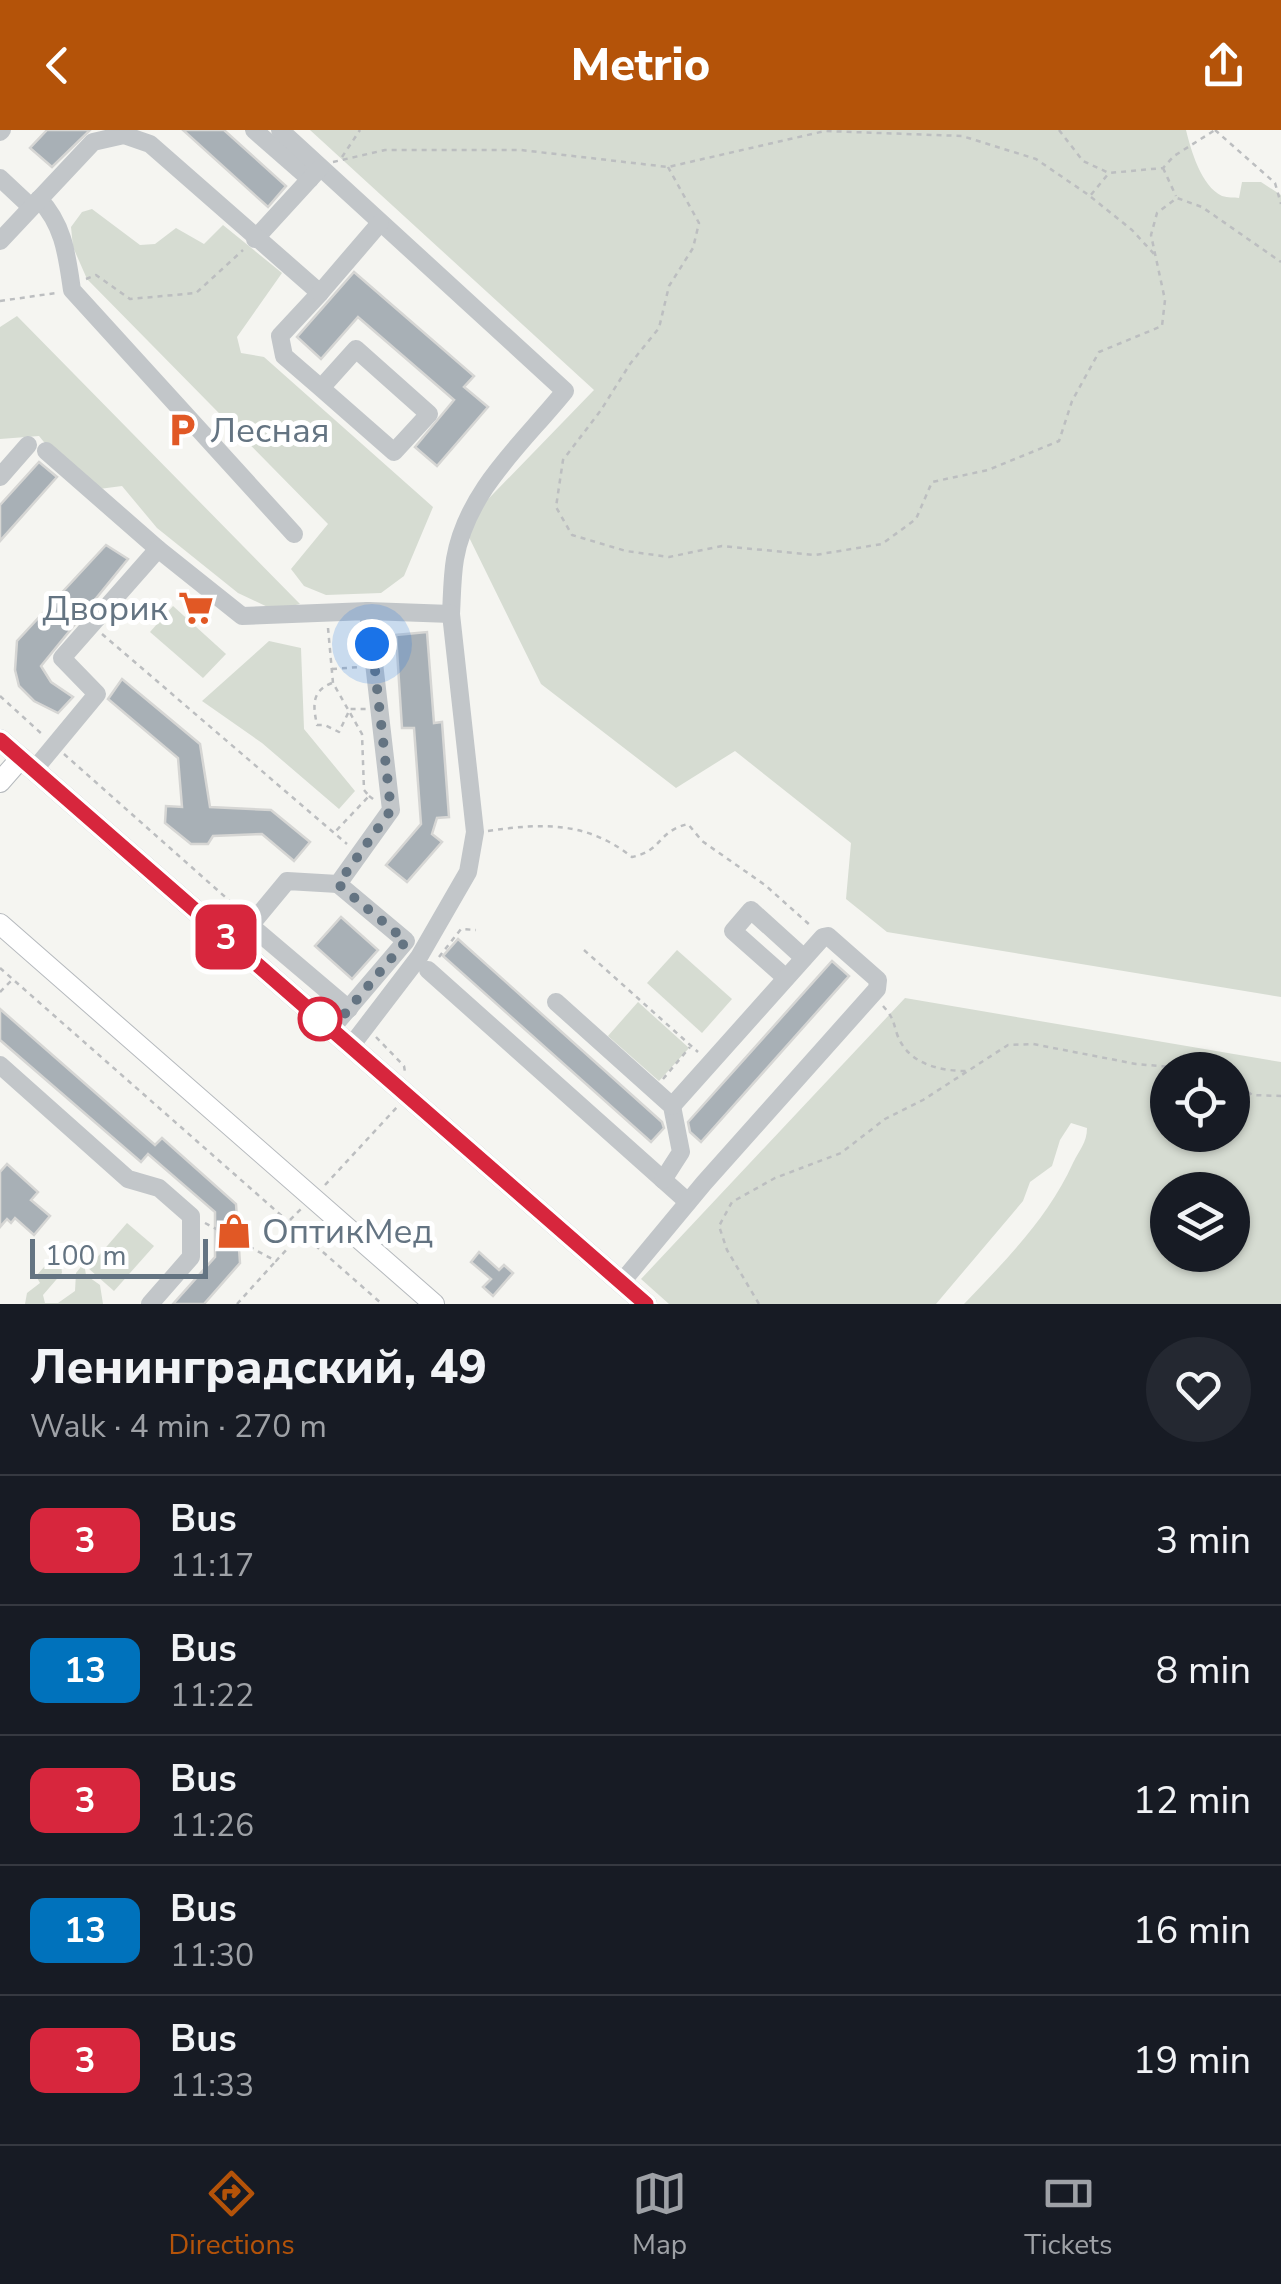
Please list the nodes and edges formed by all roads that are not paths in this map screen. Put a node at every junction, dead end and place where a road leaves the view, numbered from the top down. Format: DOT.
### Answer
graph roads {
  1 [pos="254,130"];
  2 [pos="280,130"];
  3 [pos="315,173"];
  4 [pos="0,178"];
  5 [pos="35,203"];
  6 [pos="380,222"];
  7 [pos="255,238"];
  8 [pos="0,241"];
  9 [pos="320,292"];
  10 [pos="321,388"];
  11 [pos="0,476"];
  12 [pos="294,534"];
  13 [pos="158,549"];
  14 [pos="368,611"];
  15 [pos="451,614"];
  16 [pos="0,740"];
  17 [pos="28,764"];
  18 [pos="0,782"];
  19 [pos="338,884"];
  20 [pos="0,924"];
  21 [pos="250,926"];
  22 [pos="234,944"];
  23 [pos="804,958"];
  24 [pos="428,970"];
  25 [pos="786,978"];
  26 [pos="556,1002"];
  27 [pos="349,1009"];
  28 [pos="332,1029"];
  29 [pos="351,1046"];
  30 [pos="0,1065"];
  31 [pos="672,1106"];
  32 [pos="663,1180"];
  33 [pos="688,1202"];
  34 [pos="622,1283"];
  35 [pos="150,1304"];
  36 [pos="434,1304"];
  37 [pos="646,1304"];
  1 -- 3 [label="street"];
  2 -- 3 [label="street"];
  3 -- 6 [label="street"];
  3 -- 7 [label="street"];
  4 -- 5 [label="street"];
  5 -- 7 [label="street"];
  5 -- 8 [label="street"];
  5 -- 12 [label="street"];
  6 -- 9 [label="street"];
  6 -- 15 [label="street"];
  7 -- 9 [label="street"];
  9 -- 10 [label="street"];
  10 -- 10 [label="street"];
  11 -- 13 [label="street"];
  13 -- 14 [label="street"];
  13 -- 17 [label="street"];
  14 -- 15 [label="street"];
  14 -- 19 [label="street"];
  15 -- 29 [label="street"];
  16 -- 17 [label="main road"];
  17 -- 18 [label="main road"];
  17 -- 22 [label="main road"];
  19 -- 21 [label="street"];
  19 -- 27 [label="street"];
  20 -- 36 [label="main road"];
  21 -- 22 [label="street"];
  21 -- 27 [label="street"];
  22 -- 28 [label="main road"];
  23 -- 25 [label="street"];
  23 -- 25 [label="street"];
  23 -- 33 [label="street"];
  24 -- 32 [label="street"];
  25 -- 31 [label="street"];
  26 -- 31 [label="street"];
  27 -- 28 [label="street"];
  28 -- 29 [label="main road"];
  29 -- 34 [label="main road"];
  30 -- 35 [label="street"];
  31 -- 32 [label="street"];
  32 -- 33 [label="street"];
  33 -- 34 [label="street"];
  34 -- 37 [label="main road"];
}
